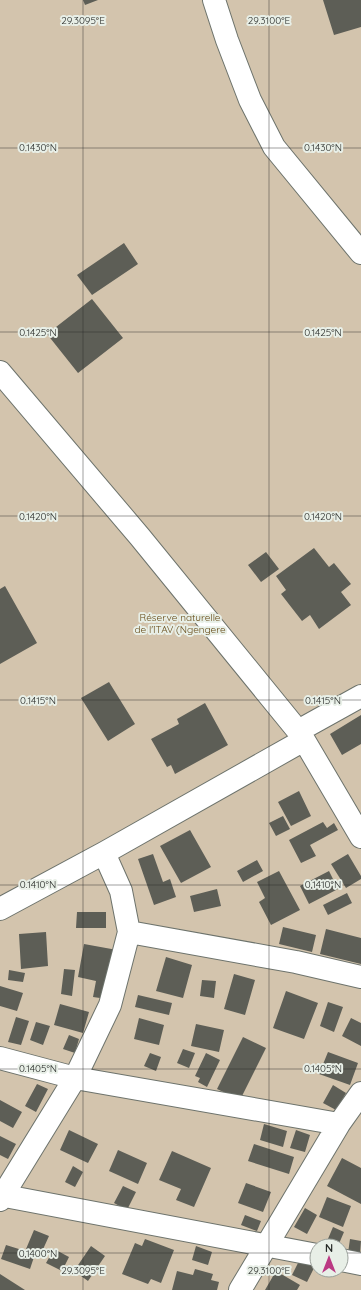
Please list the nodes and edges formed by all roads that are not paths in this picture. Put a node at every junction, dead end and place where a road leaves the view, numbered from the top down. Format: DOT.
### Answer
graph roads {
  1 [pos="214,0"];
  2 [pos="361,253"];
  3 [pos="0,372"];
  4 [pos="361,696"];
  5 [pos="301,735"];
  6 [pos="361,837"];
  7 [pos="104,853"];
  8 [pos="0,909"];
  9 [pos="129,932"];
  10 [pos="361,977"];
  11 [pos="0,1058"];
  12 [pos="75,1078"];
  13 [pos="361,1093"];
  14 [pos="339,1124"];
  15 [pos="1,1197"];
  16 [pos="267,1246"];
  17 [pos="309,1254"];
  18 [pos="349,1262"];
  19 [pos="361,1264"];
  20 [pos="240,1290"];
  1 -- 2 [label="street"];
  3 -- 5 [label="street"];
  4 -- 5 [label="street"];
  5 -- 6 [label="street"];
  5 -- 7 [label="street"];
  7 -- 8 [label="street"];
  7 -- 9 [label="street"];
  9 -- 10 [label="street"];
  9 -- 12 [label="street"];
  11 -- 12 [label="street"];
  12 -- 14 [label="street"];
  12 -- 15 [label="street"];
  13 -- 14 [label="street"];
  14 -- 16 [label="street"];
  15 -- 16 [label="street"];
  16 -- 17 [label="street"];
  16 -- 20 [label="street"];
  18 -- 19 [label="street"];
}
